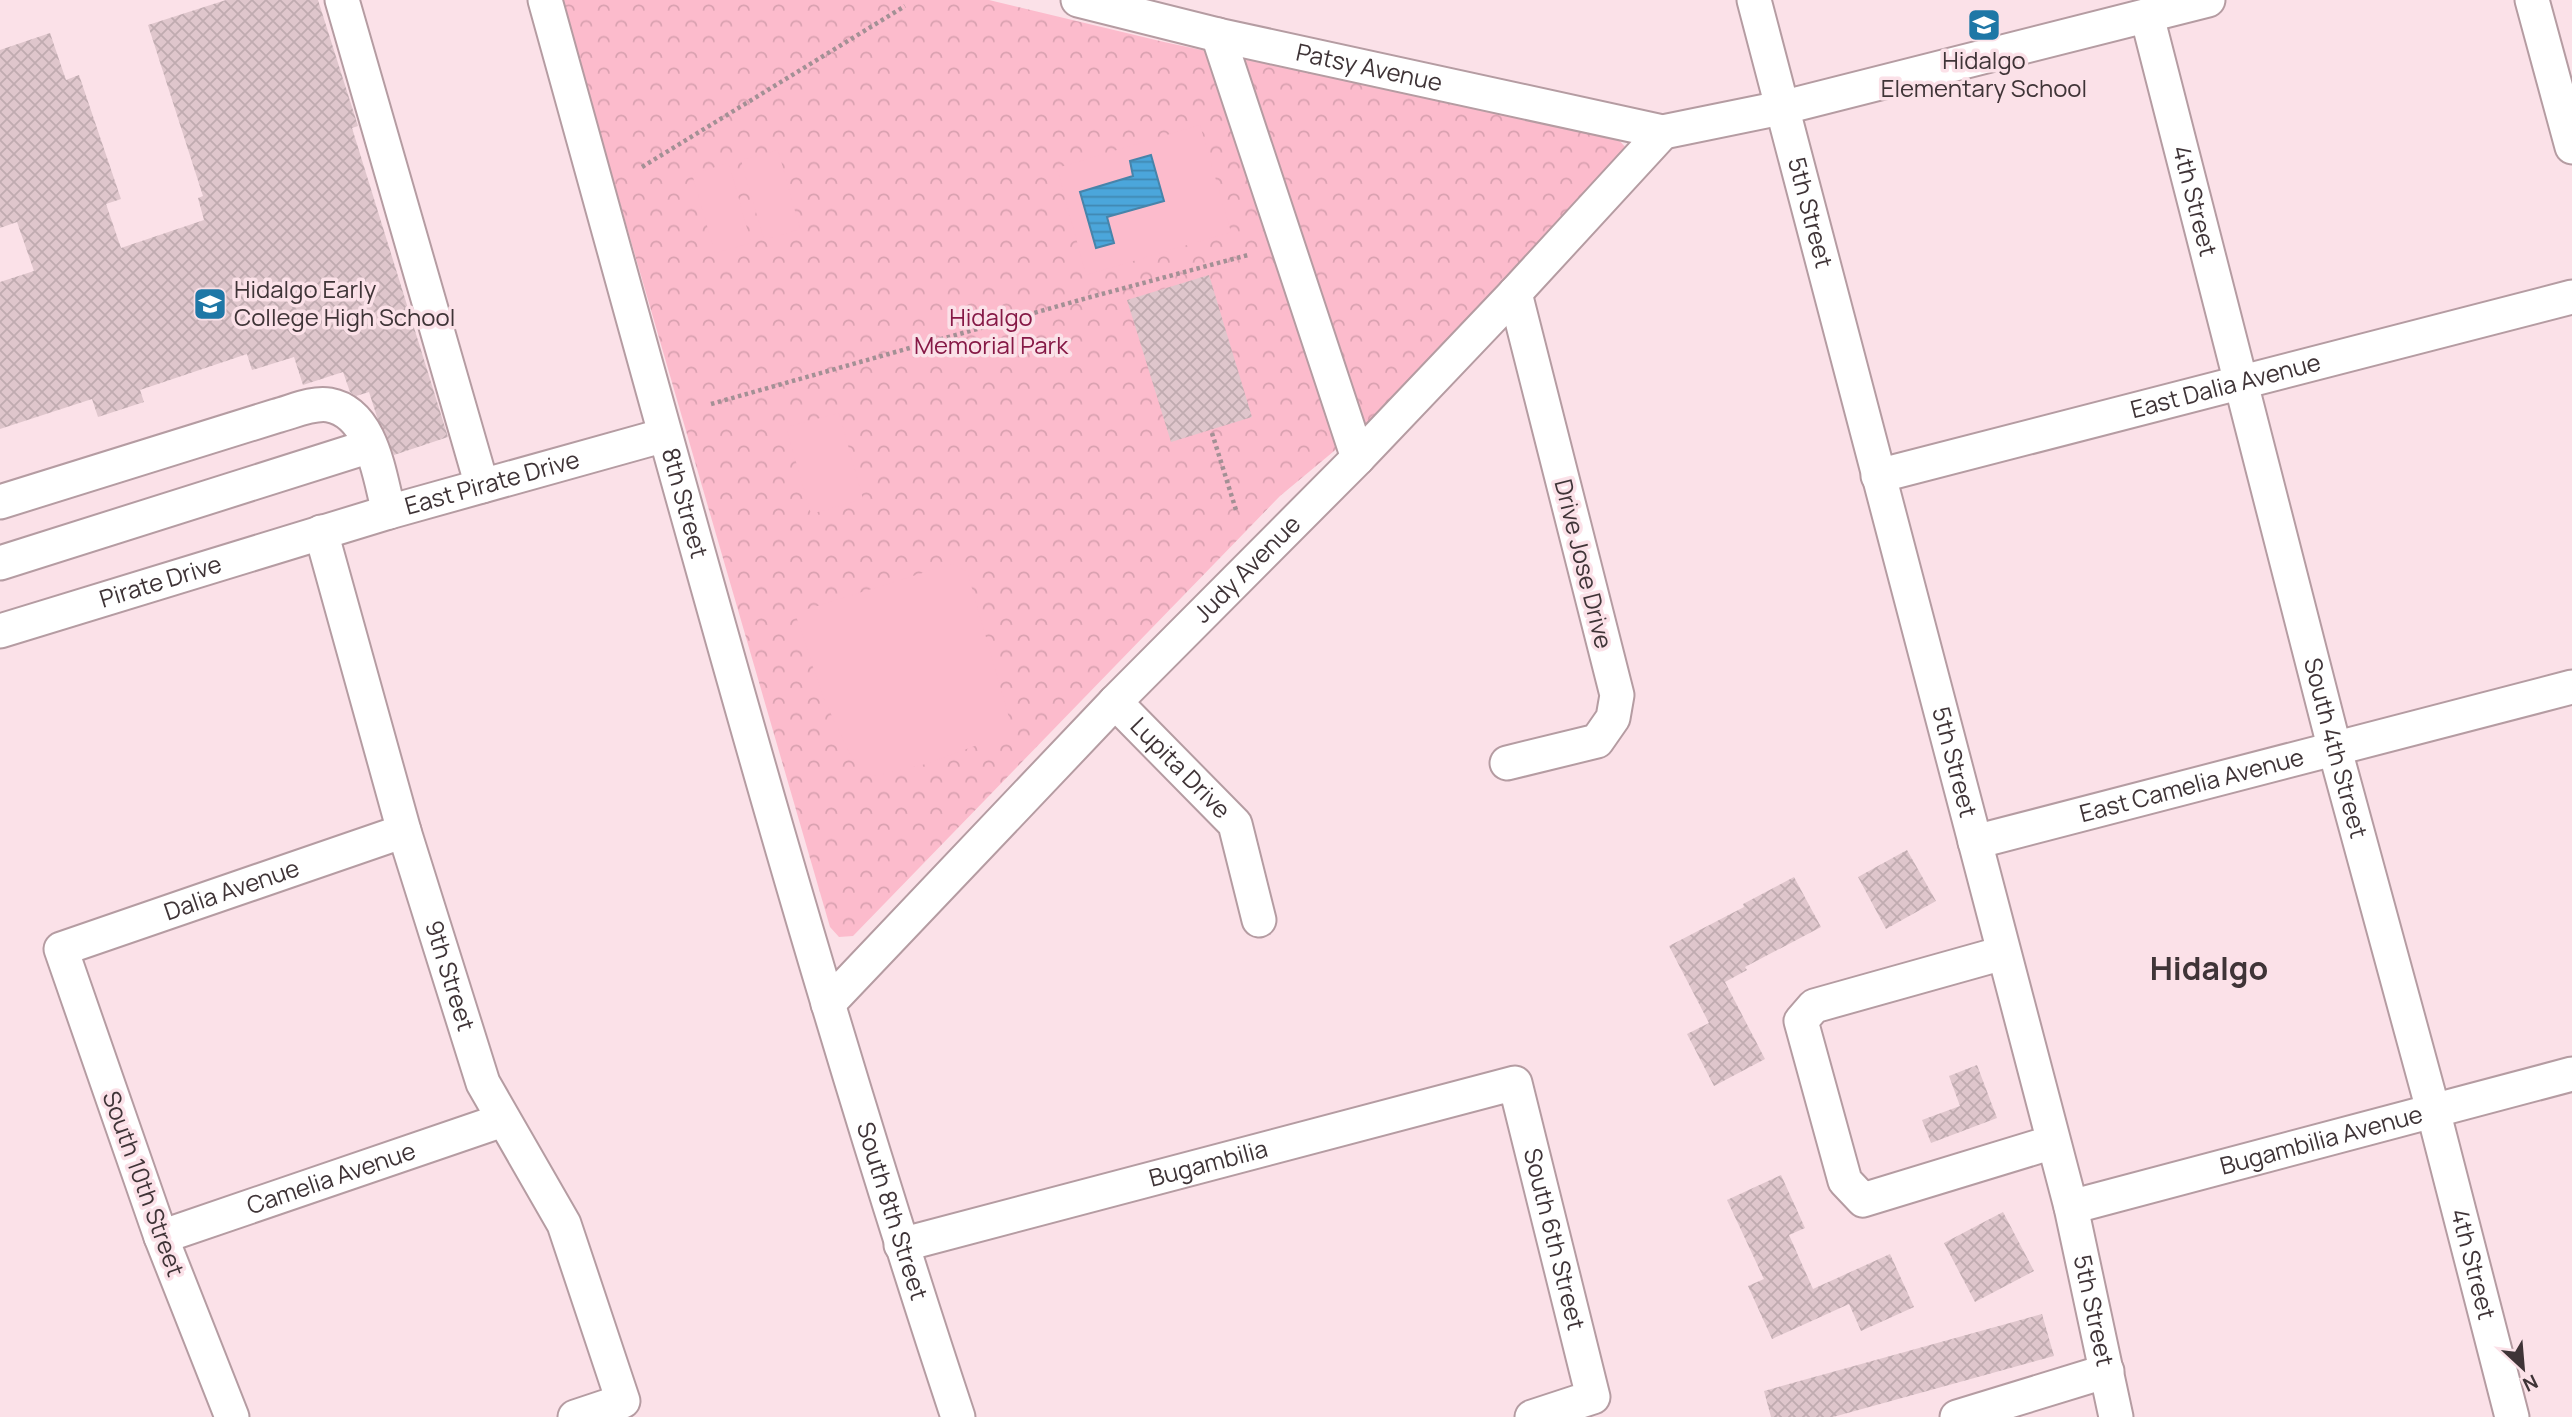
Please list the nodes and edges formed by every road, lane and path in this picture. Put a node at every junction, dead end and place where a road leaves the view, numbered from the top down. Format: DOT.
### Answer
graph roads {
  1 [pos="342,0"];
  2 [pos="545,0"];
  3 [pos="1078,0"];
  4 [pos="1754,0"];
  5 [pos="2532,0"];
  6 [pos="2190,2"];
  7 [pos="905,6"];
  8 [pos="2147,16"];
  9 [pos="1218,36"];
  10 [pos="1781,108"];
  11 [pos="2570,129"];
  12 [pos="1662,132"];
  13 [pos="642,167"];
  14 [pos="1248,256"];
  15 [pos="1515,293"];
  16 [pos="2572,297"];
  17 [pos="2242,384"];
  18 [pos="711,404"];
  19 [pos="1212,433"];
  20 [pos="665,435"];
  21 [pos="370,446"];
  22 [pos="1358,458"];
  23 [pos="1878,476"];
  24 [pos="482,485"];
  25 [pos="0,502"];
  26 [pos="1236,510"];
  27 [pos="389,512"];
  28 [pos="321,532"];
  29 [pos="0,563"];
  30 [pos="0,631"];
  31 [pos="2572,687"];
  32 [pos="1115,702"];
  33 [pos="2335,750"];
  34 [pos="1507,763"];
  35 [pos="404,831"];
  36 [pos="1975,842"];
  37 [pos="1259,920"];
  38 [pos="61,949"];
  39 [pos="2003,953"];
  40 [pos="828,1004"];
  41 [pos="2572,1074"];
  42 [pos="1515,1083"];
  43 [pos="2433,1110"];
  44 [pos="503,1120"];
  45 [pos="2053,1142"];
  46 [pos="2071,1207"];
  47 [pos="161,1237"];
  48 [pos="901,1245"];
  49 [pos="2107,1371"];
  50 [pos="232,1417"];
  51 [pos="575,1417"];
  52 [pos="958,1417"];
  53 [pos="1532,1417"];
  54 [pos="1957,1417"];
  55 [pos="2116,1417"];
  56 [pos="2512,1417"];
  1 -- 24 [label="street"];
  2 -- 20 [label="street, 8th Street"];
  3 -- 9 [label="street, Patsy Avenue"];
  4 -- 10 [label="street, 5th Street"];
  5 -- 11 [label="street"];
  6 -- 8 [label="street"];
  7 -- 13 [label="path"];
  8 -- 10 [label="street"];
  8 -- 17 [label="street, 4th Street"];
  9 -- 12 [label="street, Patsy Avenue"];
  9 -- 22 [label="street"];
  10 -- 12 [label="street"];
  10 -- 23 [label="street, 5th Street"];
  12 -- 15 [label="street, Judy Avenue"];
  14 -- 18 [label="path"];
  15 -- 22 [label="street, Judy Avenue"];
  15 -- 34 [label="street, Drive Jose Drive"];
  16 -- 17 [label="street, East Dalia Avenue"];
  17 -- 23 [label="street, East Dalia Avenue"];
  17 -- 33 [label="street, South 4th Street"];
  19 -- 26 [label="path"];
  20 -- 24 [label="street, East Pirate Drive"];
  20 -- 40 [label="street, 8th Street"];
  21 -- 25 [label="street"];
  21 -- 27 [label="street"];
  21 -- 29 [label="street"];
  22 -- 32 [label="street, Judy Avenue"];
  23 -- 36 [label="street, 5th Street"];
  24 -- 27 [label="street, East Pirate Drive"];
  27 -- 28 [label="street, East Pirate Drive"];
  28 -- 30 [label="street, Pirate Drive"];
  28 -- 35 [label="street, 9th Street"];
  31 -- 33 [label="street, East Camelia Avenue"];
  32 -- 37 [label="street, Lupita Drive"];
  32 -- 40 [label="street, Judy Avenue"];
  33 -- 36 [label="street, East Camelia Avenue"];
  33 -- 43 [label="street, South 4th Street"];
  35 -- 38 [label="street, Dalia Avenue"];
  35 -- 44 [label="street, 9th Street"];
  36 -- 39 [label="street, 5th Street"];
  38 -- 47 [label="street, South 10th Street"];
  39 -- 45 [label="street, 5th Street"];
  39 -- 45 [label="street"];
  40 -- 48 [label="street, South 8th Street"];
  41 -- 43 [label="street, Bugambilia Avenue"];
  42 -- 48 [label="street, Bugambilia"];
  42 -- 53 [label="street, South 6th Street"];
  43 -- 46 [label="street, Bugambilia Avenue"];
  43 -- 56 [label="street, 4th Street"];
  44 -- 47 [label="street, Camelia Avenue"];
  44 -- 51 [label="street, 9th Street"];
  45 -- 46 [label="street, 5th Street"];
  46 -- 49 [label="street, 5th Street"];
  47 -- 50 [label="street, South 10th Street"];
  48 -- 52 [label="street, South 8th Street"];
  49 -- 54 [label="street"];
  49 -- 55 [label="street, 5th Street"];
}
